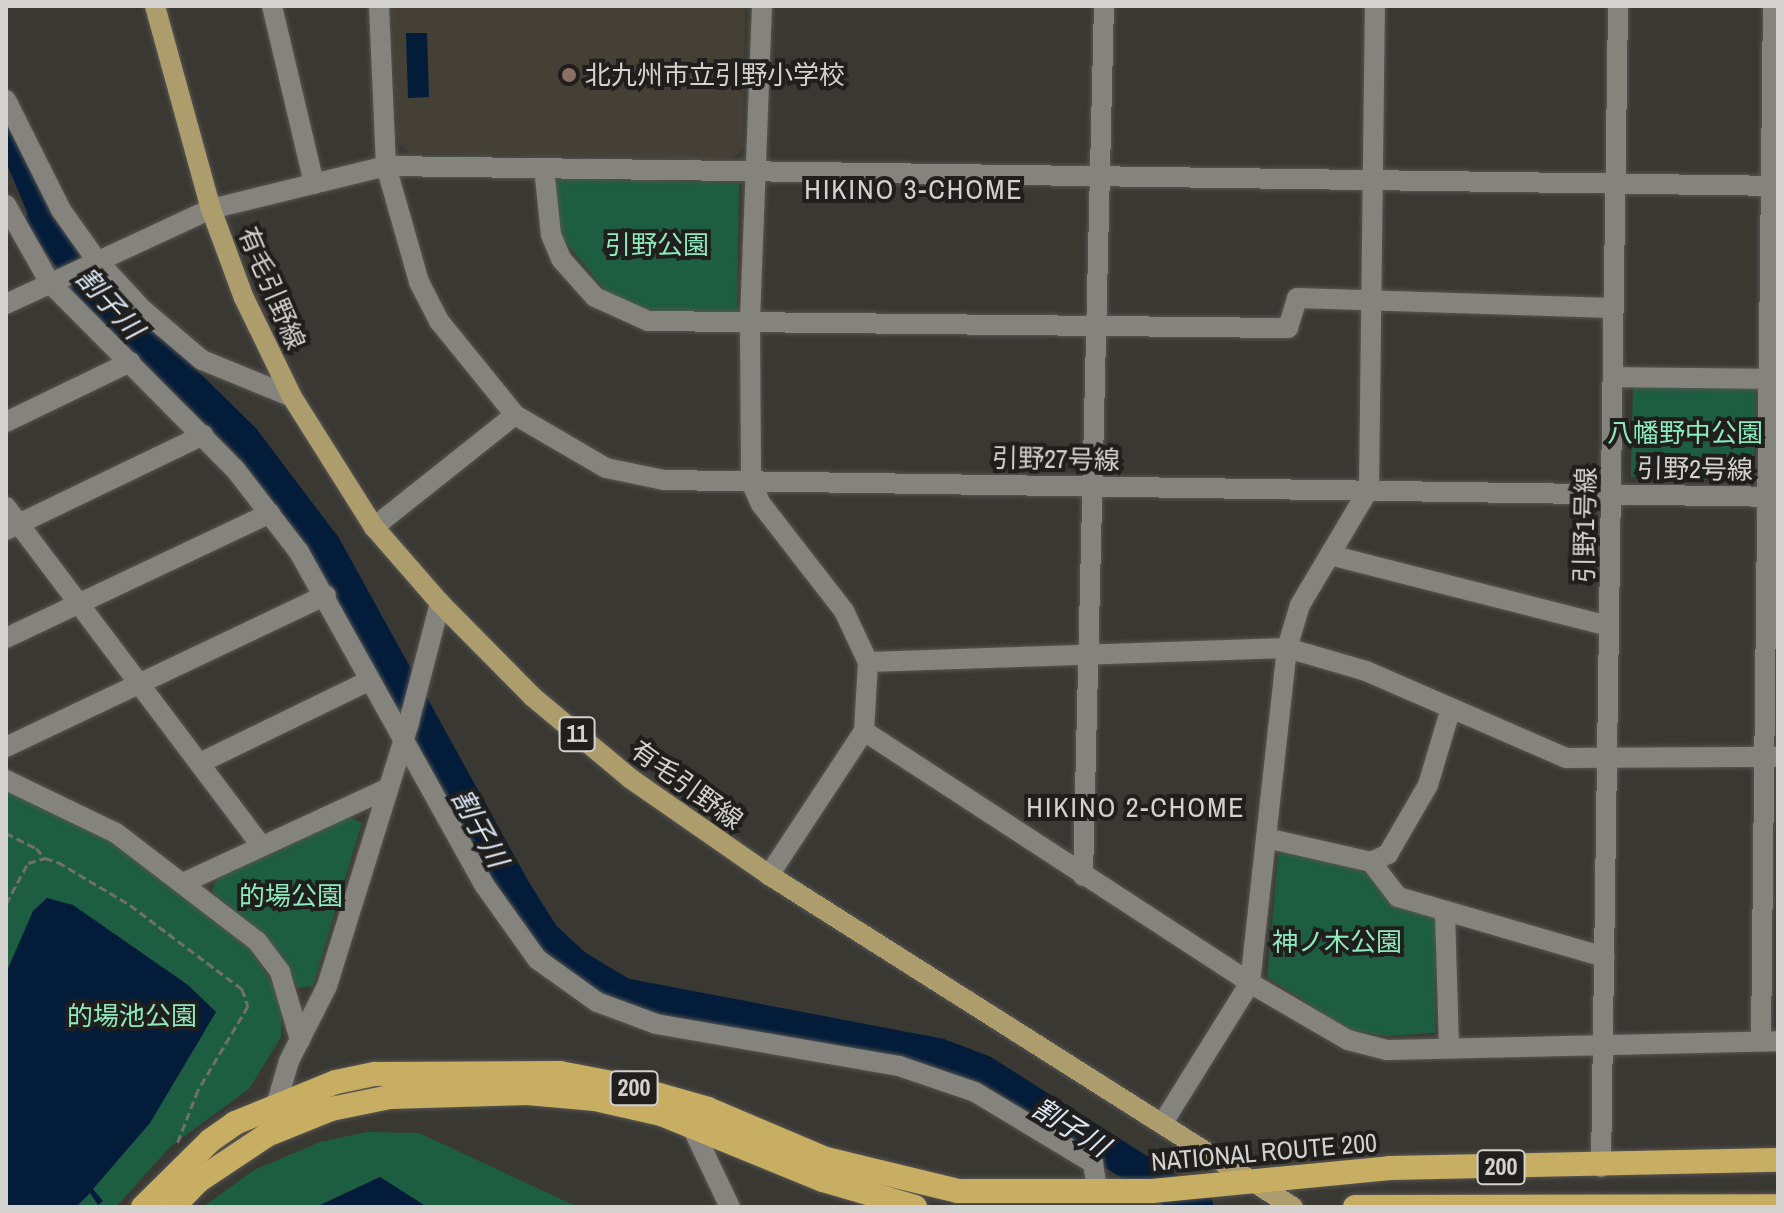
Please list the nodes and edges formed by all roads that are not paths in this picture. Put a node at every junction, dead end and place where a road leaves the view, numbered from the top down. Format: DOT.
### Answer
graph roads {
  1 [pos="155,6"];
  2 [pos="272,6"];
  3 [pos="379,6"];
  4 [pos="762,6"];
  5 [pos="1104,6"];
  6 [pos="1375,6"];
  7 [pos="1618,6"];
  8 [pos="1773,6"];
  9 [pos="6,100"];
  10 [pos="386,166"];
  11 [pos="544,168"];
  12 [pos="754,172"];
  13 [pos="1102,177"];
  14 [pos="1373,180"];
  15 [pos="314,184"];
  16 [pos="1615,184"];
  17 [pos="1776,186"];
  18 [pos="6,205"];
  19 [pos="211,209"];
  20 [pos="95,258"];
  21 [pos="56,280"];
  22 [pos="6,304"];
  23 [pos="1370,304"];
  24 [pos="1612,308"];
  25 [pos="750,325"];
  26 [pos="1095,326"];
  27 [pos="130,362"];
  28 [pos="1614,377"];
  29 [pos="1770,379"];
  30 [pos="292,397"];
  31 [pos="515,415"];
  32 [pos="6,422"];
  33 [pos="203,435"];
  34 [pos="751,482"];
  35 [pos="1092,486"];
  36 [pos="1369,489"];
  37 [pos="1611,493"];
  38 [pos="1773,496"];
  39 [pos="6,507"];
  40 [pos="270,513"];
  41 [pos="12,527"];
  42 [pos="374,527"];
  43 [pos="1330,555"];
  44 [pos="326,595"];
  45 [pos="78,603"];
  46 [pos="440,603"];
  47 [pos="1608,626"];
  48 [pos="6,638"];
  49 [pos="1287,648"];
  50 [pos="1090,655"];
  51 [pos="868,662"];
  52 [pos="370,680"];
  53 [pos="138,683"];
  54 [pos="1451,708"];
  55 [pos="407,730"];
  56 [pos="864,731"];
  57 [pos="6,747"];
  58 [pos="1606,757"];
  59 [pos="1771,758"];
  60 [pos="200,763"];
  61 [pos="6,780"];
  62 [pos="386,789"];
  63 [pos="1266,838"];
  64 [pos="260,844"];
  65 [pos="1371,862"];
  66 [pos="769,875"];
  67 [pos="1083,876"];
  68 [pos="185,882"];
  69 [pos="1445,912"];
  70 [pos="1604,957"];
  71 [pos="1250,983"];
  72 [pos="300,1040"];
  73 [pos="1769,1041"];
  74 [pos="1603,1046"];
  75 [pos="1449,1048"];
  76 [pos="283,1113"];
  77 [pos="1164,1121"];
  78 [pos="691,1125"];
  79 [pos="1778,1160"];
  80 [pos="1601,1167"];
  81 [pos="1778,1167"];
  82 [pos="1253,1182"];
  83 [pos="1098,1193"];
  84 [pos="1778,1198"];
  85 [pos="887,1204"];
  86 [pos="1602,1205"];
  87 [pos="1778,1206"];
  88 [pos="143,1207"];
  89 [pos="173,1207"];
  90 [pos="730,1207"];
  91 [pos="915,1207"];
  92 [pos="1293,1207"];
  93 [pos="1355,1207"];
  1 -- 19 [label="main road, 有毛引野線 / 11"];
  2 -- 15 [label="street"];
  3 -- 10 [label="street, 引野27号線"];
  4 -- 12 [label="street"];
  5 -- 13 [label="street"];
  6 -- 14 [label="street"];
  7 -- 16 [label="street, 引野1号線"];
  8 -- 17 [label="street"];
  9 -- 20 [label="street"];
  10 -- 11 [label="street"];
  10 -- 15 [label="street"];
  10 -- 31 [label="street, 引野27号線"];
  11 -- 12 [label="street"];
  11 -- 25 [label="street"];
  12 -- 13 [label="street"];
  12 -- 25 [label="street"];
  13 -- 14 [label="street"];
  13 -- 26 [label="street"];
  14 -- 16 [label="street"];
  14 -- 23 [label="street"];
  15 -- 19 [label="street"];
  16 -- 17 [label="street"];
  16 -- 24 [label="street, 引野1号線"];
  17 -- 29 [label="street"];
  18 -- 21 [label="street"];
  19 -- 20 [label="street"];
  19 -- 30 [label="main road, 有毛引野線 / 11"];
  20 -- 21 [label="street"];
  20 -- 30 [label="street"];
  21 -- 22 [label="street"];
  21 -- 27 [label="street"];
  23 -- 24 [label="street"];
  23 -- 26 [label="street"];
  23 -- 36 [label="street"];
  24 -- 28 [label="street, 引野1号線"];
  25 -- 26 [label="street"];
  25 -- 34 [label="street"];
  26 -- 35 [label="street"];
  27 -- 32 [label="street"];
  27 -- 33 [label="street"];
  28 -- 29 [label="street"];
  28 -- 37 [label="street, 引野1号線"];
  29 -- 38 [label="street"];
  30 -- 42 [label="main road, 有毛引野線 / 11"];
  31 -- 34 [label="street, 引野27号線"];
  31 -- 42 [label="street"];
  33 -- 40 [label="street"];
  33 -- 41 [label="street"];
  34 -- 35 [label="street, 引野27号線"];
  34 -- 51 [label="street"];
  35 -- 36 [label="street, 引野27号線"];
  35 -- 50 [label="street"];
  36 -- 37 [label="street, 引野27号線"];
  36 -- 43 [label="street"];
  37 -- 38 [label="street, 引野2号線"];
  37 -- 47 [label="street, 引野1号線"];
  38 -- 59 [label="street"];
  39 -- 41 [label="street"];
  40 -- 44 [label="street"];
  40 -- 45 [label="street"];
  41 -- 45 [label="street"];
  42 -- 46 [label="main road, 有毛引野線 / 11"];
  43 -- 47 [label="street"];
  43 -- 49 [label="street"];
  44 -- 52 [label="street"];
  44 -- 53 [label="street"];
  45 -- 48 [label="street"];
  45 -- 53 [label="street"];
  46 -- 55 [label="street"];
  46 -- 66 [label="main road, 有毛引野線 / 11"];
  47 -- 58 [label="street, 引野1号線"];
  49 -- 50 [label="street"];
  49 -- 54 [label="street"];
  49 -- 63 [label="street"];
  50 -- 51 [label="street"];
  50 -- 67 [label="street"];
  51 -- 56 [label="street"];
  52 -- 55 [label="street"];
  52 -- 60 [label="street"];
  53 -- 57 [label="street"];
  53 -- 60 [label="street"];
  54 -- 58 [label="street"];
  54 -- 65 [label="street"];
  55 -- 62 [label="street"];
  55 -- 83 [label="street"];
  56 -- 66 [label="street"];
  56 -- 67 [label="street"];
  58 -- 59 [label="street"];
  58 -- 70 [label="street, 引野1号線"];
  59 -- 73 [label="street"];
  60 -- 64 [label="street"];
  61 -- 68 [label="street"];
  62 -- 64 [label="street"];
  62 -- 72 [label="street"];
  63 -- 65 [label="street"];
  63 -- 71 [label="street"];
  64 -- 68 [label="street"];
  65 -- 69 [label="street"];
  66 -- 77 [label="main road, 有毛引野線 / 11"];
  67 -- 71 [label="street"];
  68 -- 72 [label="street"];
  69 -- 70 [label="street"];
  69 -- 75 [label="street"];
  70 -- 74 [label="street, 引野1号線"];
  71 -- 75 [label="street"];
  71 -- 77 [label="street"];
  72 -- 76 [label="street"];
  73 -- 74 [label="street"];
  74 -- 75 [label="street"];
  74 -- 80 [label="street, 引野1号線"];
  76 -- 78 [label="highway, NATIONAL ROUTE 200 / 200"];
  76 -- 83 [label="highway, NATIONAL ROUTE 200 / 200"];
  76 -- 88 [label="highway, NATIONAL ROUTE 200 / 200"];
  76 -- 89 [label="highway, NATIONAL ROUTE 200 / 200"];
  77 -- 82 [label="main road, 有毛引野線 / 11"];
  78 -- 85 [label="highway, NATIONAL ROUTE 200 / 200"];
  78 -- 90 [label="street"];
  79 -- 80 [label="highway, NATIONAL ROUTE 200 / 200"];
  80 -- 81 [label="highway, 200"];
  80 -- 82 [label="highway, NATIONAL ROUTE 200 / 200"];
  82 -- 83 [label="highway, NATIONAL ROUTE 200 / 200"];
  82 -- 92 [label="main road, 有毛引野線 / 11"];
  84 -- 86 [label="highway"];
  85 -- 91 [label="highway, NATIONAL ROUTE 200 / 200"];
  86 -- 87 [label="highway, 200"];
  86 -- 93 [label="highway, 200"];
}
